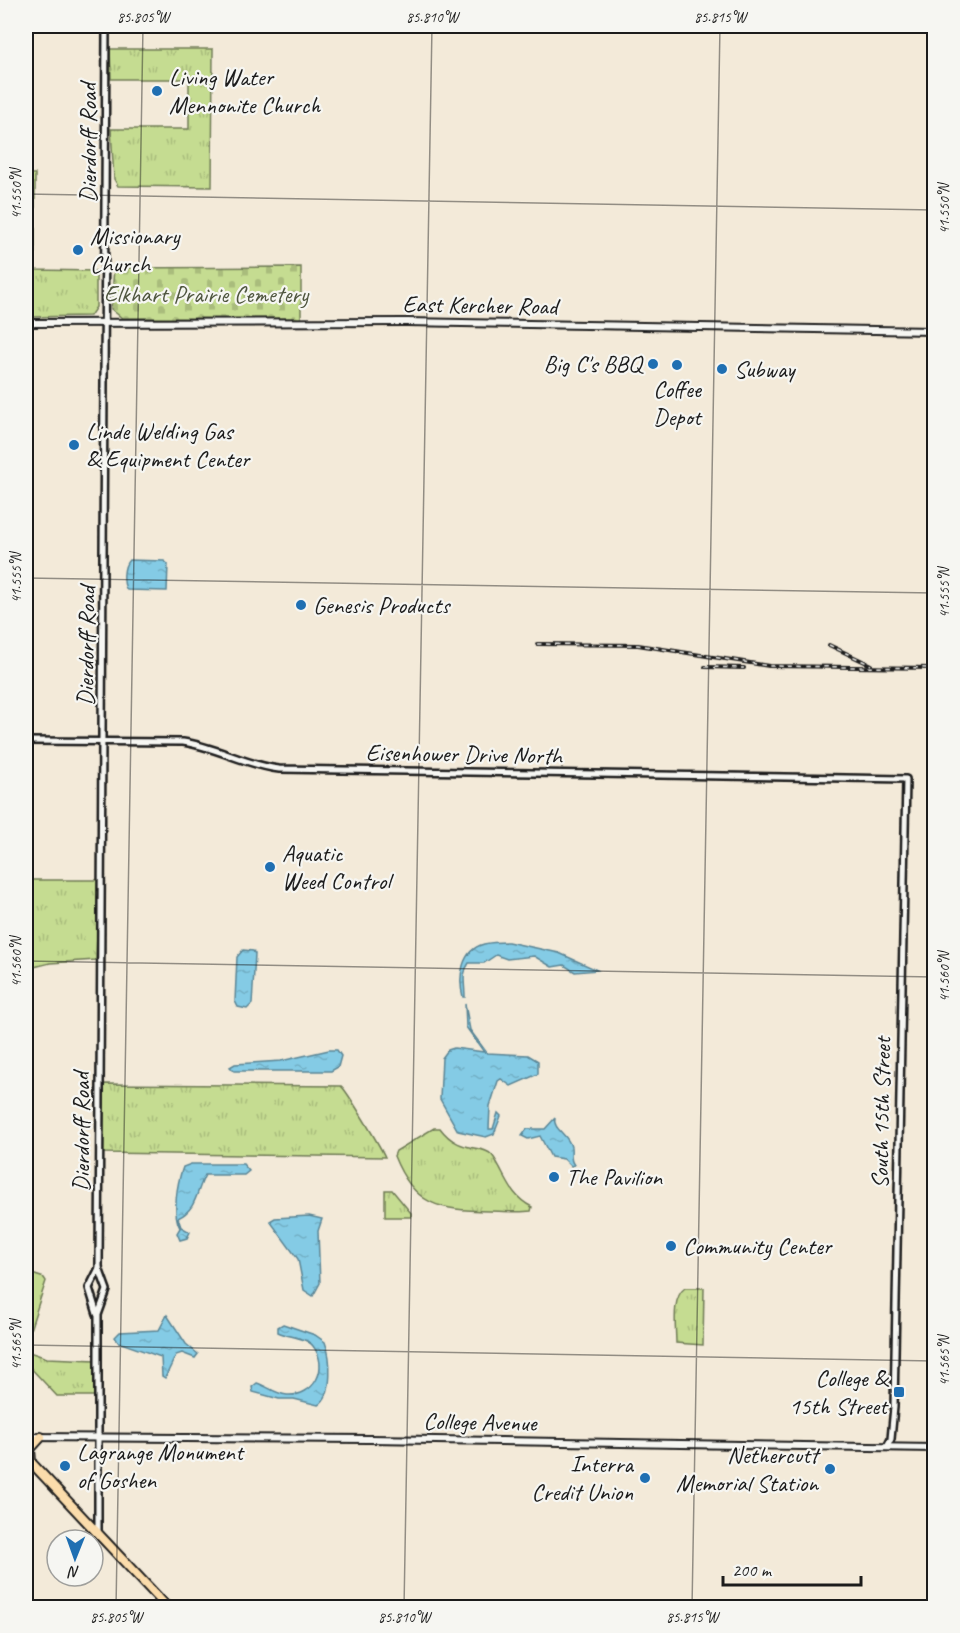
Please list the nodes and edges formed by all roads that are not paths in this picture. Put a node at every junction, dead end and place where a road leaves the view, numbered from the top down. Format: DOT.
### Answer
graph roads {
  1 [pos="106,26"];
  2 [pos="26,323"];
  3 [pos="105,323"];
  4 [pos="934,331"];
  5 [pos="26,741"];
  6 [pos="103,741"];
  7 [pos="906,779"];
  8 [pos="99,1268"];
  9 [pos="92,1282"];
  10 [pos="104,1283"];
  11 [pos="105,1295"];
  12 [pos="92,1296"];
  13 [pos="98,1315"];
  14 [pos="26,1437"];
  15 [pos="41,1437"];
  16 [pos="98,1437"];
  17 [pos="887,1447"];
  18 [pos="934,1448"];
  19 [pos="28,1460"];
  20 [pos="93,1528"];
  21 [pos="98,1528"];
  22 [pos="105,1540"];
  23 [pos="168,1608"];
  1 -- 3 [label="street, Dierdorff Road"];
  2 -- 3 [label="main road, East Kercher Road"];
  3 -- 4 [label="main road, East Kercher Road"];
  3 -- 6 [label="street, Dierdorff Road"];
  5 -- 6 [label="street, Eisenhower Drive North"];
  6 -- 7 [label="street, Eisenhower Drive North"];
  6 -- 8 [label="street, Dierdorff Road"];
  7 -- 17 [label="street, South 15th Street"];
  8 -- 9 [label="street, Dierdorff Road"];
  8 -- 10 [label="street, Dierdorff Road"];
  9 -- 10 [label="street"];
  9 -- 12 [label="street, Dierdorff Road"];
  10 -- 11 [label="street, Dierdorff Road"];
  11 -- 12 [label="street"];
  11 -- 13 [label="street, Dierdorff Road"];
  12 -- 13 [label="street, Dierdorff Road"];
  13 -- 16 [label="street, Dierdorff Road"];
  14 -- 15 [label="main road, College Avenue"];
  15 -- 16 [label="main road, College Avenue"];
  15 -- 19 [label="highway"];
  16 -- 17 [label="main road, College Avenue"];
  16 -- 21 [label="street, Dierdorff Road"];
  17 -- 18 [label="main road, College Avenue"];
  19 -- 20 [label="highway"];
  22 -- 23 [label="highway"];
}
